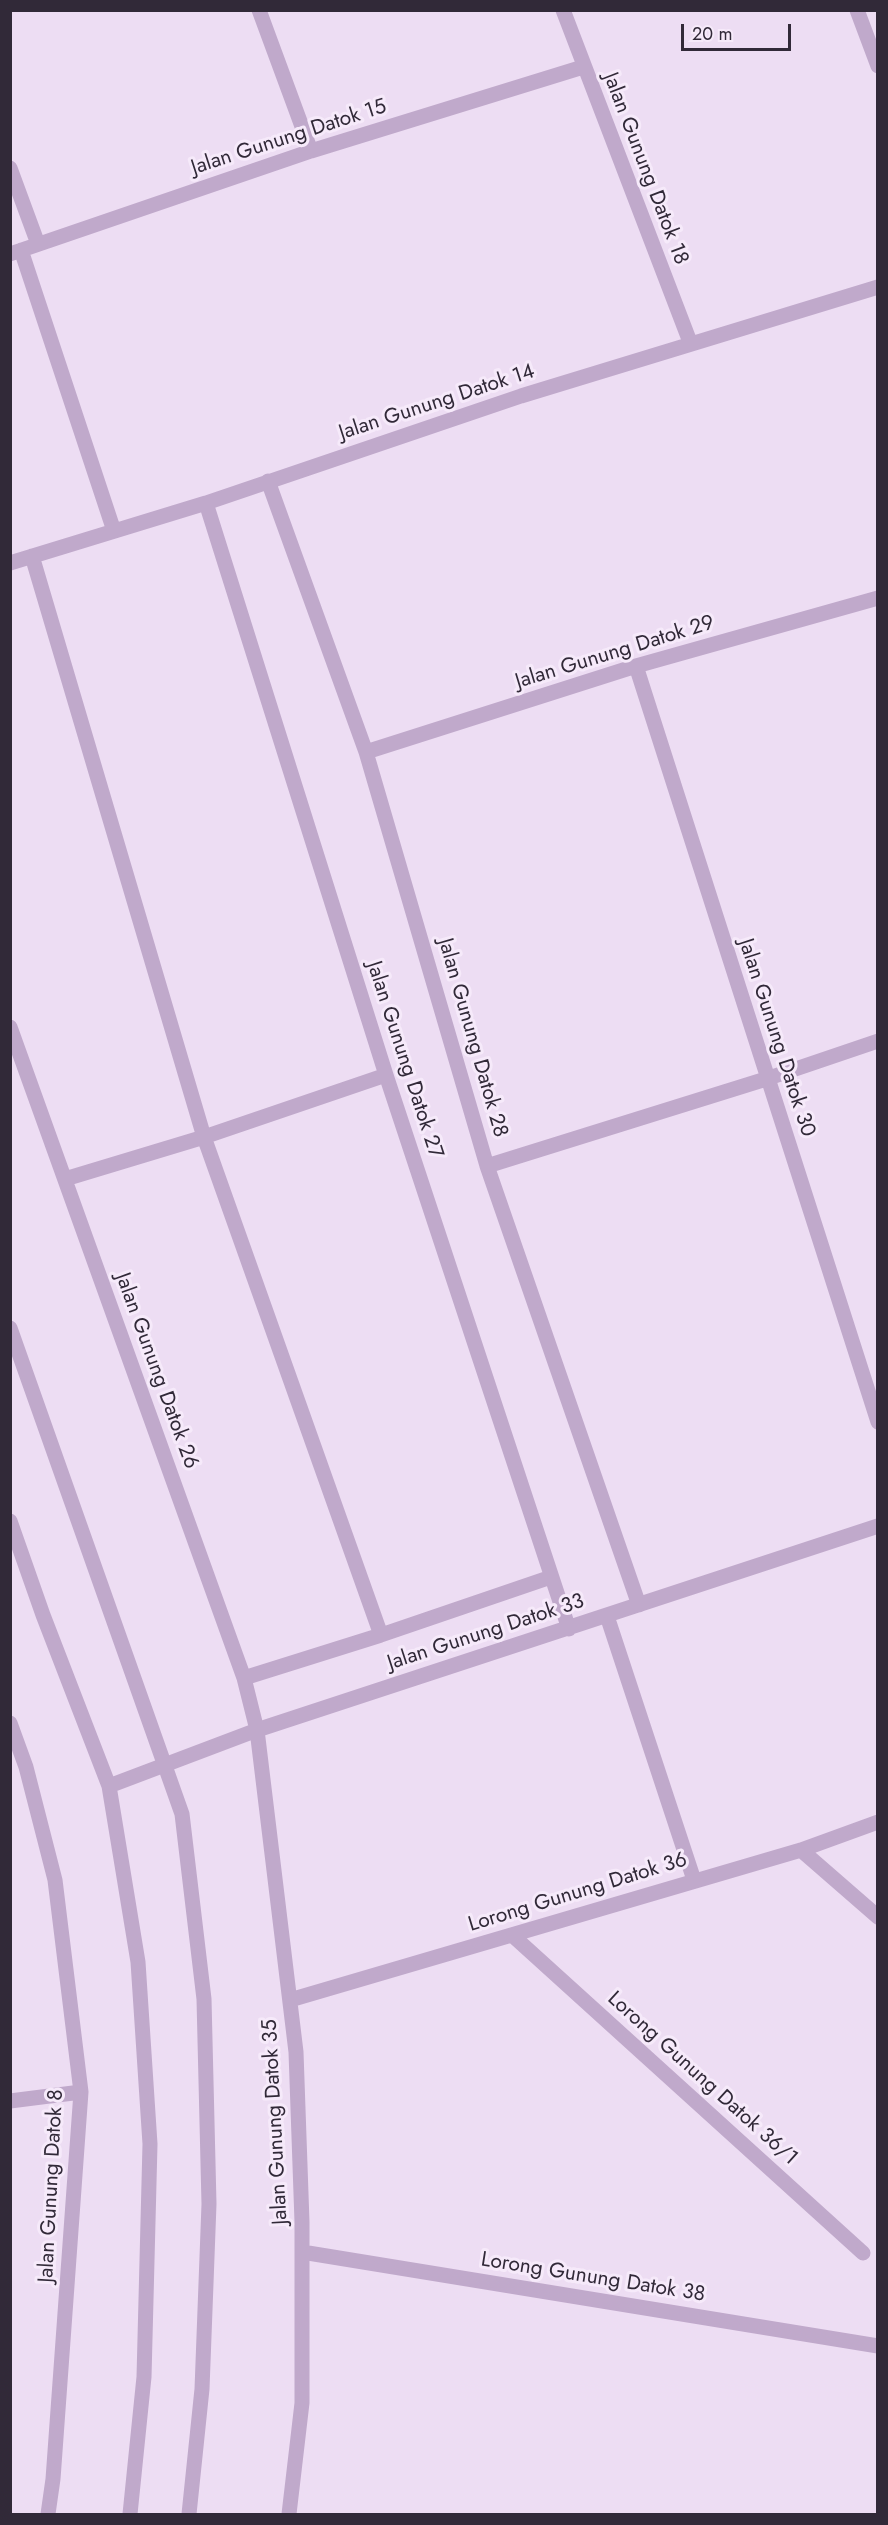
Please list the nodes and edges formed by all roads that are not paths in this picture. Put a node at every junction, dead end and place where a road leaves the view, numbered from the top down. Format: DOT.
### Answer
graph roads {
  1 [pos="259,10"];
  2 [pos="563,10"];
  3 [pos="857,10"];
  4 [pos="878,66"];
  5 [pos="583,67"];
  6 [pos="311,151"];
  7 [pos="10,168"];
  8 [pos="38,244"];
  9 [pos="16,252"];
  10 [pos="877,288"];
  11 [pos="690,342"];
  12 [pos="268,481"];
  13 [pos="206,503"];
  14 [pos="114,531"];
  15 [pos="32,556"];
  16 [pos="10,563"];
  17 [pos="878,598"];
  18 [pos="636,666"];
  19 [pos="366,752"];
  20 [pos="10,1027"];
  21 [pos="878,1041"];
  22 [pos="386,1075"];
  23 [pos="766,1079"];
  24 [pos="204,1137"];
  25 [pos="487,1166"];
  26 [pos="65,1179"];
  27 [pos="10,1328"];
  28 [pos="878,1422"];
  29 [pos="10,1521"];
  30 [pos="878,1526"];
  31 [pos="551,1577"];
  32 [pos="639,1605"];
  33 [pos="607,1616"];
  34 [pos="568,1629"];
  35 [pos="381,1635"];
  36 [pos="244,1678"];
  37 [pos="10,1723"];
  38 [pos="257,1730"];
  39 [pos="164,1764"];
  40 [pos="109,1786"];
  41 [pos="878,1822"];
  42 [pos="801,1850"];
  43 [pos="694,1880"];
  44 [pos="878,1917"];
  45 [pos="512,1935"];
  46 [pos="290,2000"];
  47 [pos="81,2092"];
  48 [pos="10,2101"];
  49 [pos="302,2252"];
  50 [pos="863,2253"];
  51 [pos="878,2346"];
  52 [pos="48,2514"];
  53 [pos="130,2514"];
  54 [pos="189,2514"];
  55 [pos="288,2514"];
  1 -- 6 [label="street"];
  2 -- 5 [label="street, Jalan Gunung Datok 18"];
  3 -- 4 [label="street"];
  5 -- 6 [label="street, Jalan Gunung Datok 15"];
  5 -- 11 [label="street, Jalan Gunung Datok 18"];
  6 -- 8 [label="street, Jalan Gunung Datok 15"];
  7 -- 8 [label="street"];
  8 -- 9 [label="street, Jalan Gunung Datok 15"];
  9 -- 14 [label="street"];
  10 -- 11 [label="street, Jalan Gunung Datok 14"];
  11 -- 12 [label="street, Jalan Gunung Datok 14"];
  12 -- 13 [label="street, Jalan Gunung Datok 14"];
  12 -- 19 [label="street, Jalan Gunung Datok 28"];
  13 -- 14 [label="street, Jalan Gunung Datok 14"];
  13 -- 22 [label="street, Jalan Gunung Datok 27"];
  14 -- 15 [label="street, Jalan Gunung Datok 14"];
  15 -- 16 [label="street, Jalan Gunung Datok 14"];
  15 -- 24 [label="street"];
  17 -- 18 [label="street, Jalan Gunung Datok 29"];
  18 -- 19 [label="street, Jalan Gunung Datok 29"];
  18 -- 23 [label="street, Jalan Gunung Datok 30"];
  19 -- 25 [label="street, Jalan Gunung Datok 28"];
  20 -- 26 [label="street, Jalan Gunung Datok 26"];
  21 -- 23 [label="street"];
  22 -- 24 [label="street"];
  22 -- 31 [label="street, Jalan Gunung Datok 27"];
  23 -- 25 [label="street"];
  23 -- 28 [label="street, Jalan Gunung Datok 30"];
  24 -- 26 [label="street"];
  24 -- 35 [label="street"];
  25 -- 32 [label="street, Jalan Gunung Datok 28"];
  26 -- 36 [label="street, Jalan Gunung Datok 26"];
  27 -- 39 [label="street"];
  29 -- 40 [label="street"];
  30 -- 32 [label="street, Jalan Gunung Datok 33"];
  31 -- 34 [label="street, Jalan Gunung Datok 27"];
  31 -- 35 [label="street"];
  32 -- 33 [label="street, Jalan Gunung Datok 33"];
  33 -- 34 [label="street, Jalan Gunung Datok 33"];
  33 -- 43 [label="street"];
  34 -- 38 [label="street, Jalan Gunung Datok 33"];
  35 -- 36 [label="street"];
  36 -- 38 [label="street, Jalan Gunung Datok 26"];
  37 -- 47 [label="street, Jalan Gunung Datok 8"];
  38 -- 39 [label="street, Jalan Gunung Datok 33"];
  38 -- 46 [label="street, Jalan Gunung Datok 35"];
  39 -- 40 [label="street, Jalan Gunung Datok 33"];
  39 -- 54 [label="street"];
  40 -- 53 [label="street"];
  41 -- 42 [label="street, Lorong Gunung Datok 36"];
  42 -- 43 [label="street, Lorong Gunung Datok 36"];
  42 -- 44 [label="street"];
  43 -- 45 [label="street, Lorong Gunung Datok 36"];
  45 -- 46 [label="street, Lorong Gunung Datok 36"];
  45 -- 50 [label="street, Lorong Gunung Datok 36/1"];
  46 -- 49 [label="street, Jalan Gunung Datok 35"];
  47 -- 48 [label="street"];
  47 -- 52 [label="street, Jalan Gunung Datok 8"];
  49 -- 51 [label="street, Lorong Gunung Datok 38"];
  49 -- 55 [label="street, Jalan Gunung Datok 35"];
}
